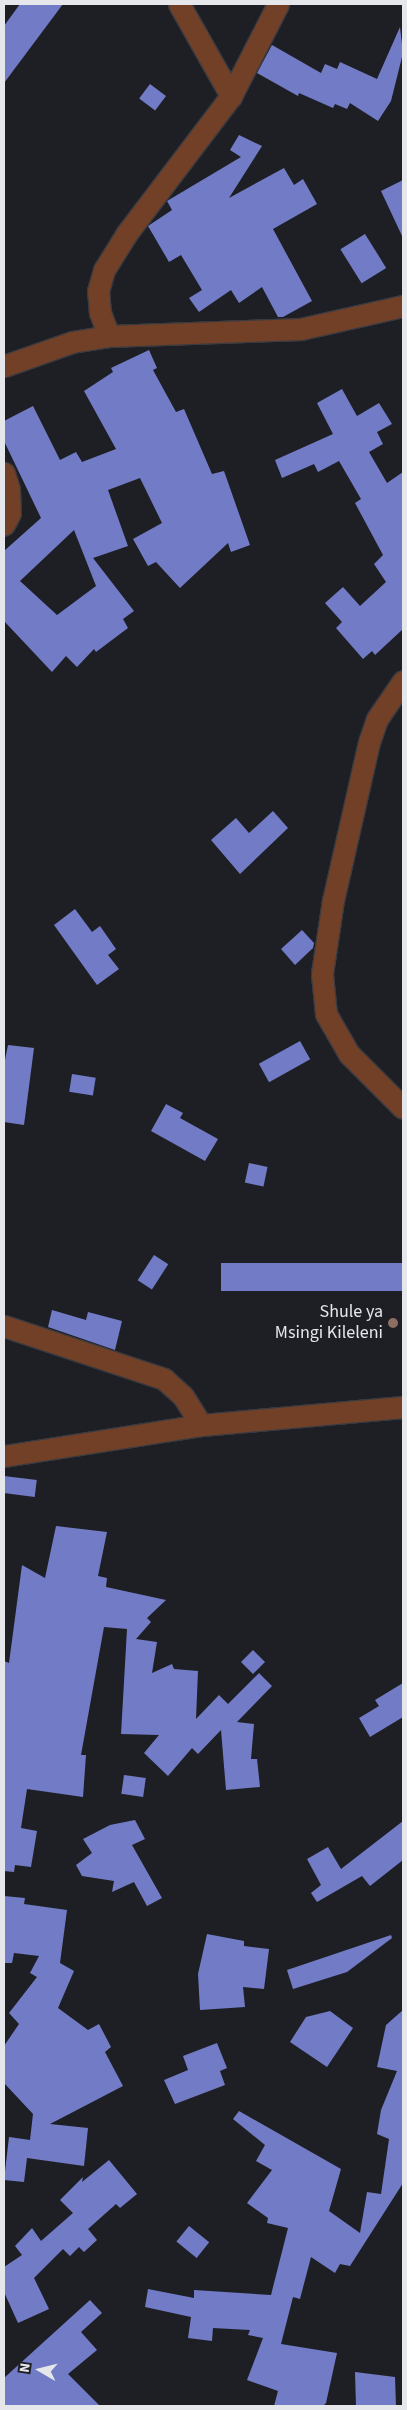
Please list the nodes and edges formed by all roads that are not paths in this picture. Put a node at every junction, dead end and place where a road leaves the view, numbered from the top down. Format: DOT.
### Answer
graph roads {
  1 [pos="179,4"];
  2 [pos="278,4"];
  3 [pos="231,96"];
  4 [pos="403,306"];
  5 [pos="109,336"];
  6 [pos="4,366"];
  7 [pos="4,473"];
  8 [pos="4,526"];
  9 [pos="403,681"];
  10 [pos="403,1108"];
  11 [pos="4,1326"];
  12 [pos="403,1407"];
  13 [pos="201,1424"];
  14 [pos="4,1456"];
  1 -- 3 [label="street"];
  2 -- 3 [label="street"];
  3 -- 5 [label="street"];
  4 -- 5 [label="street"];
  5 -- 6 [label="street"];
  7 -- 8 [label="street"];
  9 -- 10 [label="street"];
  11 -- 13 [label="street"];
  12 -- 13 [label="street"];
  13 -- 14 [label="street"];
}
